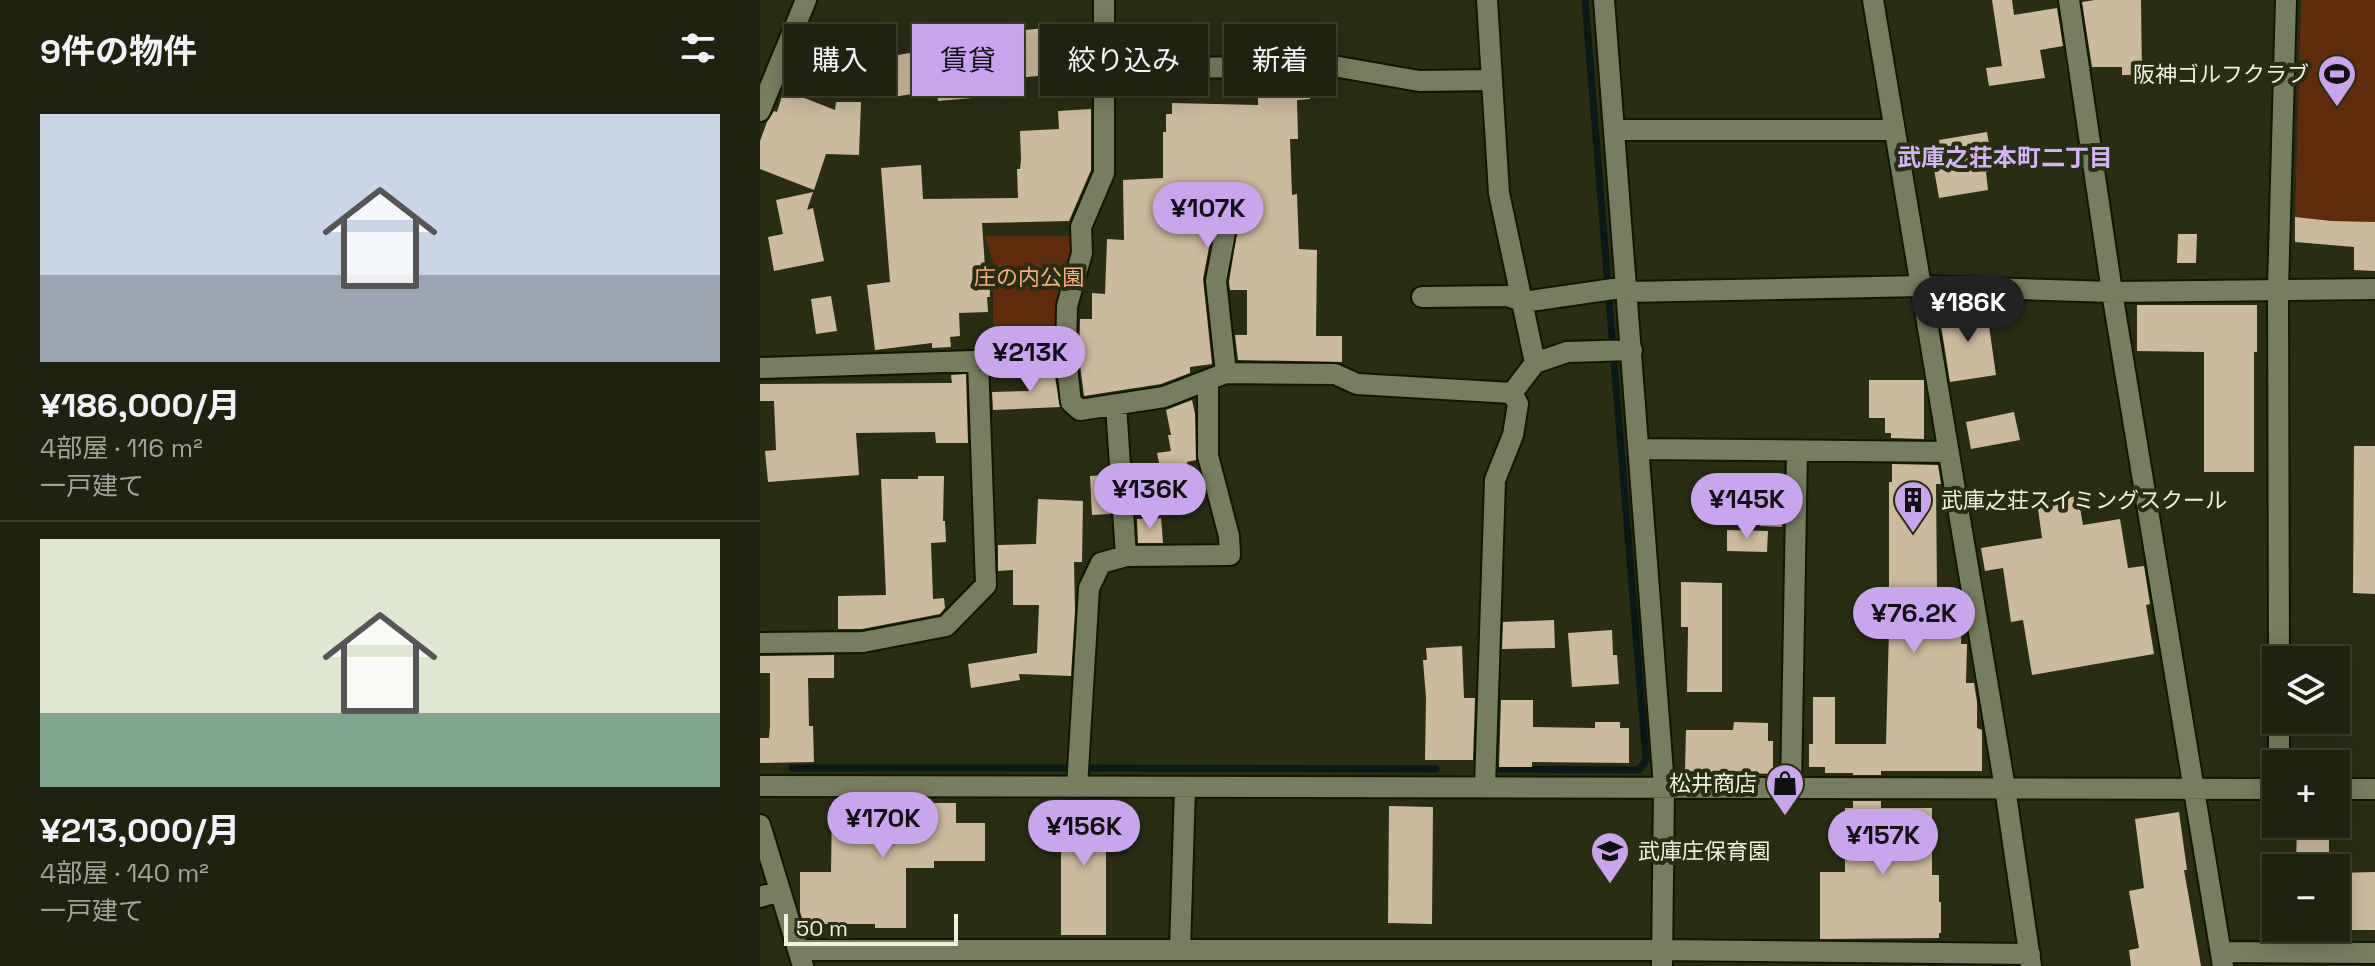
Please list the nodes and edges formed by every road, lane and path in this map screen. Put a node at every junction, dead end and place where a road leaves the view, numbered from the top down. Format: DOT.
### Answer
graph roads {
  1 [pos="806,0"];
  2 [pos="1104,0"];
  3 [pos="1487,0"];
  4 [pos="1604,0"];
  5 [pos="1873,0"];
  6 [pos="2069,0"];
  7 [pos="2286,0"];
  8 [pos="1104,24"];
  9 [pos="1208,68"];
  10 [pos="1492,80"];
  11 [pos="1105,96"];
  12 [pos="760,111"];
  13 [pos="1615,130"];
  14 [pos="1895,130"];
  15 [pos="1228,217"];
  16 [pos="1921,286"];
  17 [pos="2278,289"];
  18 [pos="2375,289"];
  19 [pos="1617,290"];
  20 [pos="2112,292"];
  21 [pos="1422,297"];
  22 [pos="1523,302"];
  23 [pos="1619,350"];
  24 [pos="1066,358"];
  25 [pos="978,360"];
  26 [pos="1535,363"];
  27 [pos="760,368"];
  28 [pos="1217,378"];
  29 [pos="1512,393"];
  30 [pos="1116,405"];
  31 [pos="1639,449"];
  32 [pos="1797,451"];
  33 [pos="1949,452"];
  34 [pos="1126,556"];
  35 [pos="760,643"];
  36 [pos="2279,646"];
  37 [pos="760,786"];
  38 [pos="1485,786"];
  39 [pos="1664,786"];
  40 [pos="1077,787"];
  41 [pos="1185,787"];
  42 [pos="1791,787"];
  43 [pos="2193,787"];
  44 [pos="2005,788"];
  45 [pos="2262,789"];
  46 [pos="2350,789"];
  47 [pos="2375,789"];
  48 [pos="760,825"];
  49 [pos="770,894"];
  50 [pos="1180,950"];
  51 [pos="2375,953"];
  52 [pos="800,958"];
  53 [pos="1025,958"];
  54 [pos="1662,958"];
  55 [pos="1850,959"];
  56 [pos="2222,959"];
  57 [pos="2031,960"];
  1 -- 12 [label="street"];
  2 -- 8 [label="street"];
  3 -- 10 [label="street"];
  4 -- 13 [label="street"];
  5 -- 14 [label="street"];
  6 -- 20 [label="street"];
  7 -- 17 [label="street"];
  9 -- 10 [label="street"];
  10 -- 22 [label="street"];
  11 -- 24 [label="street"];
  13 -- 14 [label="street"];
  13 -- 19 [label="street"];
  14 -- 16 [label="street"];
  15 -- 28 [label="street"];
  16 -- 19 [label="street"];
  16 -- 20 [label="street"];
  16 -- 33 [label="street"];
  17 -- 18 [label="street"];
  17 -- 20 [label="street"];
  17 -- 36 [label="street"];
  19 -- 22 [label="street"];
  19 -- 23 [label="street"];
  20 -- 43 [label="street"];
  21 -- 22 [label="street"];
  22 -- 26 [label="street"];
  23 -- 26 [label="street"];
  23 -- 31 [label="street"];
  24 -- 25 [label="street"];
  24 -- 30 [label="street"];
  25 -- 27 [label="street"];
  25 -- 35 [label="street"];
  26 -- 29 [label="street"];
  28 -- 29 [label="street"];
  28 -- 30 [label="street"];
  28 -- 34 [label="street"];
  29 -- 38 [label="street"];
  30 -- 34 [label="street"];
  31 -- 32 [label="street"];
  31 -- 39 [label="street"];
  32 -- 33 [label="street"];
  32 -- 42 [label="street"];
  33 -- 44 [label="street"];
  34 -- 40 [label="street"];
  37 -- 40 [label="street"];
  38 -- 39 [label="street"];
  38 -- 41 [label="street"];
  39 -- 42 [label="street"];
  39 -- 54 [label="street"];
  40 -- 41 [label="street"];
  41 -- 50 [label="street"];
  42 -- 44 [label="street"];
  43 -- 44 [label="street"];
  43 -- 45 [label="street"];
  43 -- 56 [label="street"];
  44 -- 57 [label="street"];
  46 -- 47 [label="street"];
  48 -- 49 [label="street"];
  49 -- 52 [label="street"];
  50 -- 53 [label="street"];
  50 -- 54 [label="street"];
  51 -- 56 [label="street"];
  52 -- 53 [label="street"];
  54 -- 55 [label="street"];
  55 -- 57 [label="street"];
}
